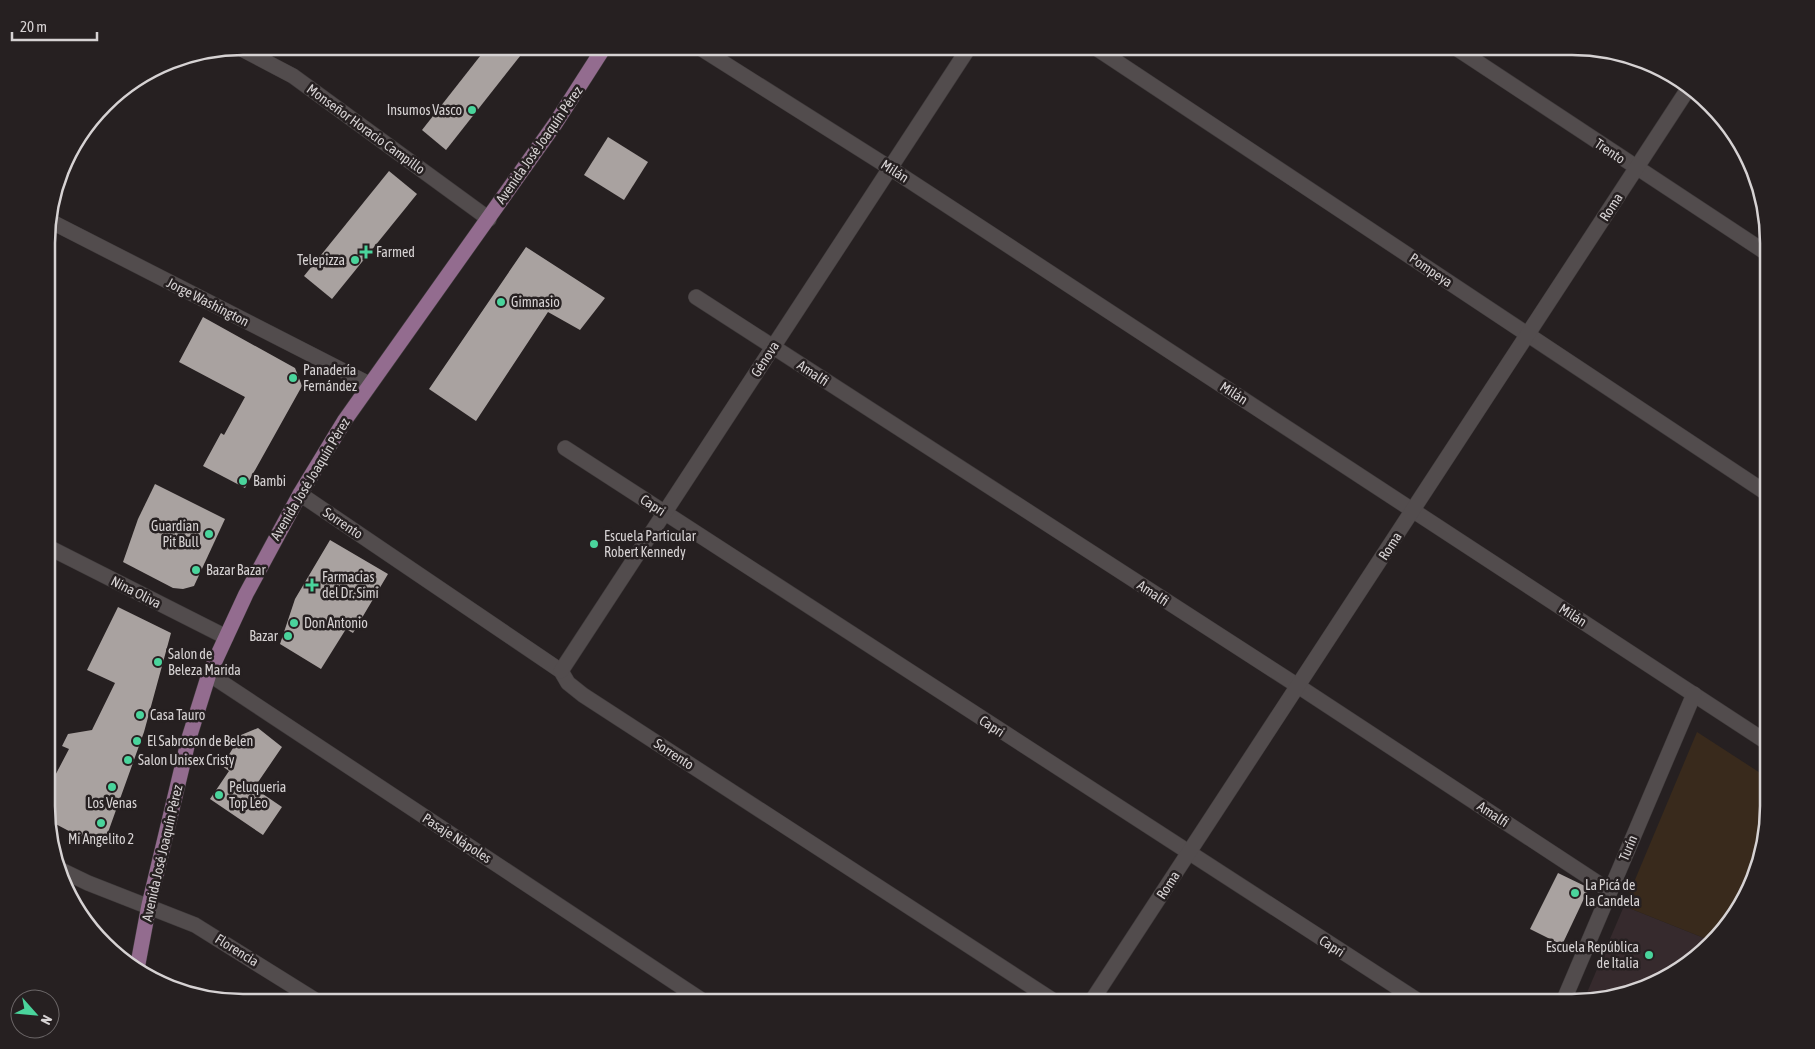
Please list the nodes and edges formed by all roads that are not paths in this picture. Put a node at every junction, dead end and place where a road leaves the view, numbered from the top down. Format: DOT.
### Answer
graph roads {
  1 [pos="253,55"];
  2 [pos="599,55"];
  3 [pos="711,55"];
  4 [pos="964,55"];
  5 [pos="1107,55"];
  6 [pos="1466,55"];
  7 [pos="1685,93"];
  8 [pos="890,168"];
  9 [pos="1636,168"];
  10 [pos="488,219"];
  11 [pos="56,224"];
  12 [pos="1760,249"];
  13 [pos="696,297"];
  14 [pos="1528,334"];
  15 [pos="773,347"];
  16 [pos="369,384"];
  17 [pos="565,448"];
  18 [pos="1760,489"];
  19 [pos="300,494"];
  20 [pos="1413,510"];
  21 [pos="664,513"];
  22 [pos="55,550"];
  23 [pos="226,636"];
  24 [pos="561,671"];
  25 [pos="209,674"];
  26 [pos="1298,686"];
  27 [pos="1694,694"];
  28 [pos="1760,738"];
  29 [pos="1189,853"];
  30 [pos="67,873"];
  31 [pos="1610,891"];
  32 [pos="149,905"];
  33 [pos="138,962"];
  34 [pos="306,994"];
  35 [pos="692,994"];
  36 [pos="1045,994"];
  37 [pos="1097,994"];
  38 [pos="1408,994"];
  39 [pos="1565,994"];
  1 -- 10 [label="street, Monseñor Horacio Campillo"];
  2 -- 10 [label="main road, Avenida José Joaquín Pérez"];
  3 -- 8 [label="street, Milán"];
  4 -- 8 [label="street, Génova"];
  5 -- 14 [label="street, Pompeya"];
  6 -- 9 [label="street, Trento"];
  7 -- 9 [label="street, Roma"];
  8 -- 15 [label="street, Génova"];
  8 -- 20 [label="street, Milán"];
  9 -- 12 [label="street, Trento"];
  9 -- 14 [label="street, Roma"];
  10 -- 16 [label="main road, Avenida José Joaquín Pérez"];
  11 -- 16 [label="street, Jorge Washington"];
  13 -- 15 [label="street, Amalfi"];
  14 -- 18 [label="street, Pompeya"];
  14 -- 20 [label="street, Roma"];
  15 -- 21 [label="street, Génova"];
  15 -- 26 [label="street, Amalfi"];
  16 -- 19 [label="main road, Avenida José Joaquín Pérez"];
  17 -- 21 [label="street, Capri"];
  19 -- 23 [label="main road, Avenida José Joaquín Pérez"];
  19 -- 24 [label="street, Sorrento"];
  20 -- 26 [label="street, Roma"];
  20 -- 27 [label="street, Milán"];
  21 -- 24 [label="street, Génova"];
  21 -- 29 [label="street, Capri"];
  22 -- 23 [label="street, Nina Oliva"];
  23 -- 25 [label="main road, Avenida José Joaquín Pérez"];
  24 -- 36 [label="street, Sorrento"];
  25 -- 32 [label="main road, Avenida José Joaquín Pérez"];
  25 -- 35 [label="street, Pasaje Nápoles"];
  26 -- 29 [label="street, Roma"];
  26 -- 31 [label="street, Amalfi"];
  27 -- 28 [label="street, Milán"];
  27 -- 31 [label="street, Turín"];
  29 -- 37 [label="street, Roma"];
  29 -- 38 [label="street, Capri"];
  30 -- 32 [label="street, Florencia"];
  31 -- 39 [label="street, Turín"];
  32 -- 33 [label="main road, Avenida José Joaquín Pérez"];
  32 -- 34 [label="street, Florencia"];
}
